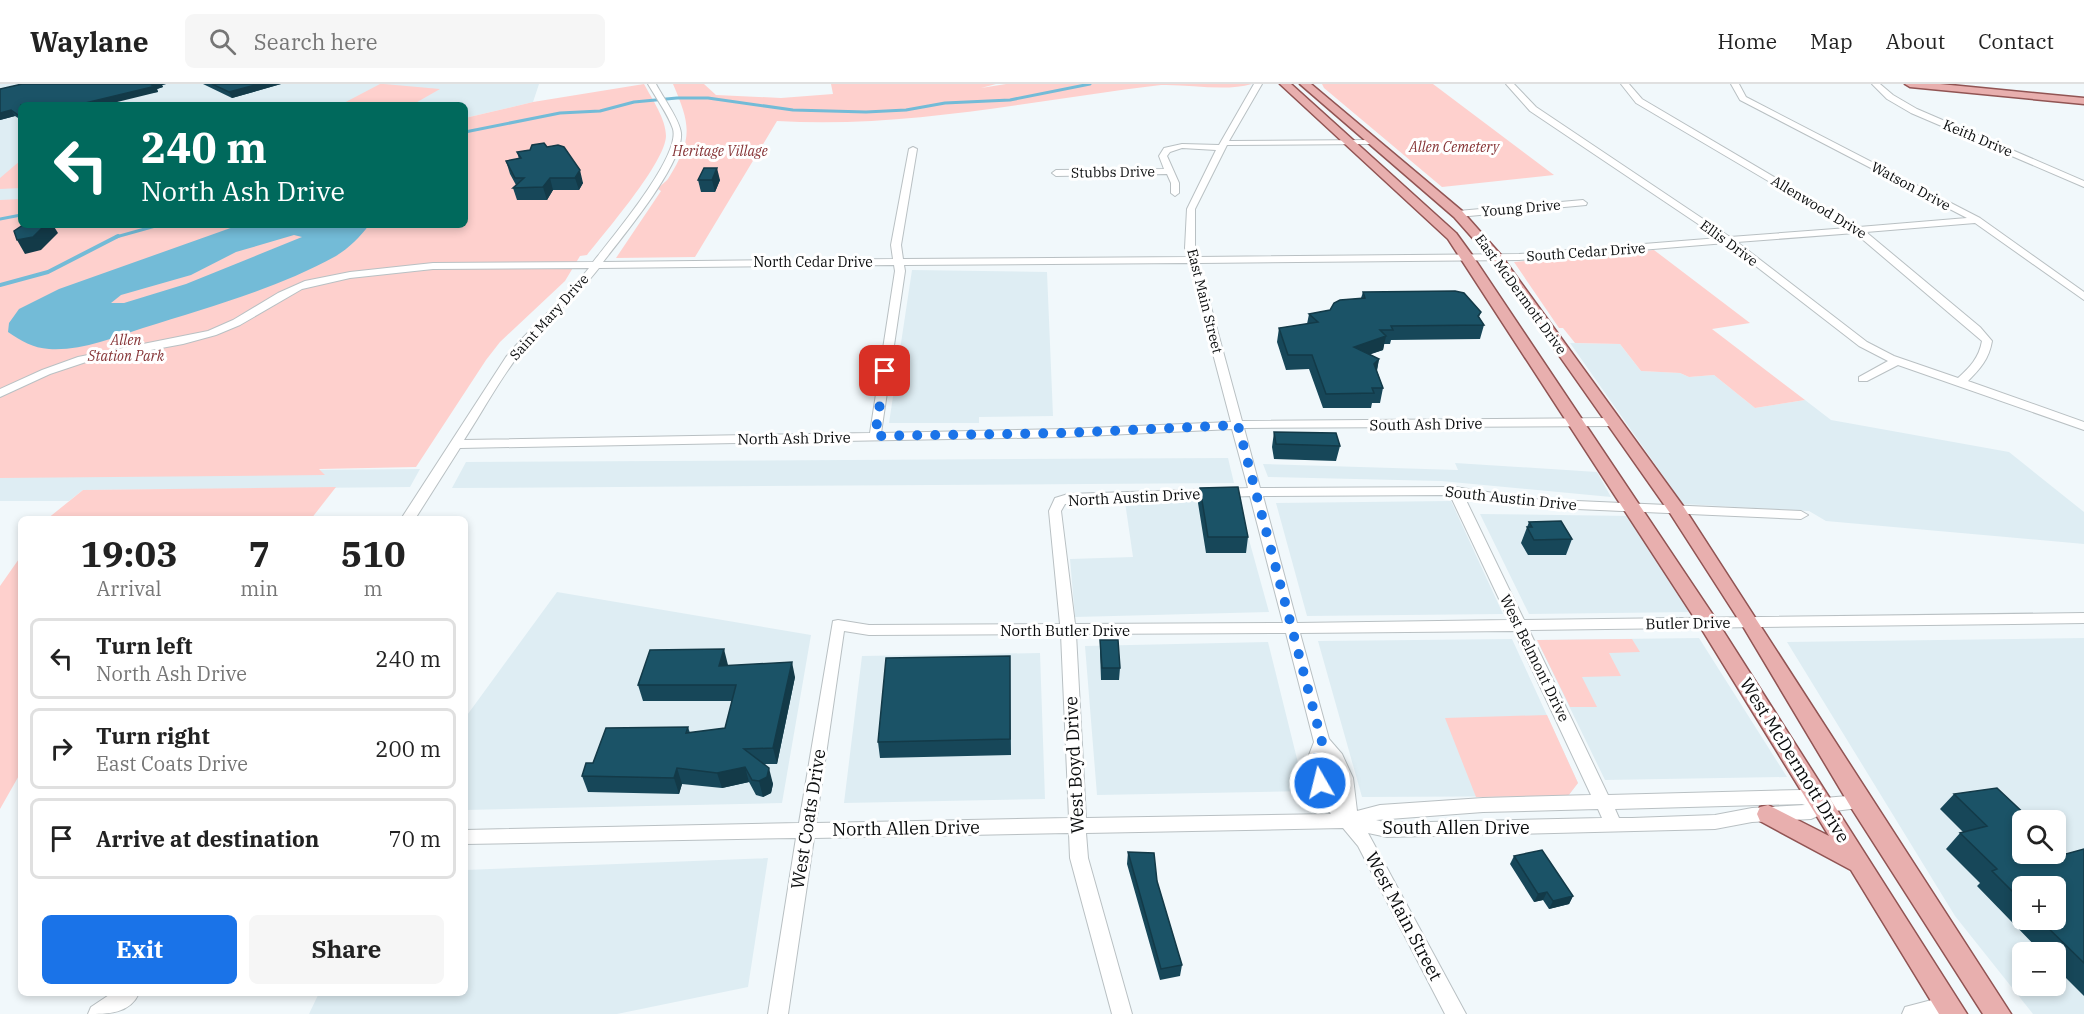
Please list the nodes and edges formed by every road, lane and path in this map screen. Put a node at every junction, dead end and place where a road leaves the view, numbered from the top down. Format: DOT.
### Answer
graph roads {
  1 [pos="652,84"];
  2 [pos="1258,84"];
  3 [pos="1285,84"];
  4 [pos="1305,84"];
  5 [pos="1510,84"];
  6 [pos="1625,84"];
  7 [pos="1734,84"];
  8 [pos="1876,84"];
  9 [pos="1910,84"];
  10 [pos="1977,84"];
  11 [pos="2084,94"];
  12 [pos="2084,101"];
  13 [pos="1372,142"];
  14 [pos="1349,143"];
  15 [pos="1223,146"];
  16 [pos="913,149"];
  17 [pos="1170,171"];
  18 [pos="1056,173"];
  19 [pos="2084,184"];
  20 [pos="1175,193"];
  21 [pos="1584,203"];
  22 [pos="1458,214"];
  23 [pos="1977,220"];
  24 [pos="1858,230"];
  25 [pos="1728,240"];
  26 [pos="1496,257"];
  27 [pos="1468,258"];
  28 [pos="1193,260"];
  29 [pos="898,261"];
  30 [pos="596,264"];
  31 [pos="2084,297"];
  32 [pos="1897,361"];
  33 [pos="1863,379"];
  34 [pos="1960,383"];
  35 [pos="0,394"];
  36 [pos="1613,422"];
  37 [pos="1578,423"];
  38 [pos="1238,425"];
  39 [pos="2084,426"];
  40 [pos="875,436"];
  41 [pos="457,444"];
  42 [pos="1455,491"];
  43 [pos="1256,492"];
  44 [pos="1634,508"];
  45 [pos="1677,510"];
  46 [pos="1055,511"];
  47 [pos="1801,515"];
  48 [pos="410,516"];
  49 [pos="2082,620"];
  50 [pos="1708,623"];
  51 [pos="1751,623"];
  52 [pos="838,625"];
  53 [pos="1519,626"];
  54 [pos="1292,628"];
  55 [pos="1068,630"];
  56 [pos="1322,742"];
  57 [pos="1603,802"];
  58 [pos="1860,802"];
  59 [pos="1824,805"];
  60 [pos="1768,814"];
  61 [pos="1348,821"];
  62 [pos="1076,825"];
  63 [pos="1614,825"];
  64 [pos="807,829"];
  65 [pos="468,837"];
  66 [pos="1861,865"];
  67 [pos="125,996"];
  68 [pos="1950,1010"];
  69 [pos="98,1014"];
  70 [pos="778,1014"];
  71 [pos="1122,1014"];
  72 [pos="1456,1014"];
  73 [pos="1912,1014"];
  74 [pos="1998,1014"];
  1 -- 30 [label="street, Saint Mary Drive"];
  2 -- 15 [label="street, East Main Street"];
  3 -- 14 [label="main road, East McDermott Drive"];
  4 -- 13 [label="main road, East McDermott Drive"];
  5 -- 25 [label="street, Ellis Drive"];
  6 -- 24 [label="street, Allenwood Drive"];
  7 -- 23 [label="street, Watson Drive"];
  8 -- 19 [label="street, Keith Drive"];
  9 -- 12 [label="main road"];
  10 -- 11 [label="main road"];
  13 -- 14 [label="street"];
  13 -- 22 [label="main road, East McDermott Drive"];
  14 -- 15 [label="street"];
  14 -- 27 [label="main road, East McDermott Drive"];
  15 -- 17 [label="street"];
  15 -- 28 [label="street, East Main Street"];
  16 -- 29 [label="street"];
  17 -- 18 [label="street, Stubbs Drive"];
  17 -- 20 [label="street"];
  21 -- 22 [label="street, Young Drive"];
  22 -- 26 [label="main road, East McDermott Drive"];
  23 -- 24 [label="street, South Cedar Drive"];
  23 -- 31 [label="street, Watson Drive"];
  24 -- 25 [label="street, South Cedar Drive"];
  24 -- 34 [label="street, Allenwood Drive"];
  25 -- 26 [label="street, South Cedar Drive"];
  25 -- 32 [label="street, Ellis Drive"];
  26 -- 27 [label="street, South Cedar Drive"];
  26 -- 36 [label="main road, East McDermott Drive"];
  27 -- 28 [label="street, South Cedar Drive"];
  27 -- 37 [label="main road, East McDermott Drive"];
  28 -- 29 [label="street, North Cedar Drive"];
  28 -- 38 [label="street, East Main Street"];
  29 -- 30 [label="street, North Cedar Drive"];
  29 -- 40 [label="street"];
  30 -- 35 [label="street, North Cedar Drive"];
  30 -- 41 [label="street, Saint Mary Drive"];
  32 -- 33 [label="street"];
  32 -- 34 [label="street, Ellis Drive"];
  34 -- 39 [label="street"];
  36 -- 37 [label="street, South Ash Drive"];
  36 -- 45 [label="main road, East McDermott Drive"];
  37 -- 38 [label="street, South Ash Drive"];
  37 -- 44 [label="main road, East McDermott Drive"];
  38 -- 40 [label="street, North Ash Drive"];
  38 -- 43 [label="street, West Main Street"];
  40 -- 41 [label="street, North Ash Drive"];
  41 -- 48 [label="street, Saint Mary Drive"];
  42 -- 43 [label="street, South Austin Drive"];
  42 -- 44 [label="street, South Austin Drive"];
  42 -- 53 [label="street, West Belmont Drive"];
  43 -- 46 [label="street, North Austin Drive"];
  43 -- 54 [label="street, West Main Street"];
  44 -- 45 [label="street, South Austin Drive"];
  44 -- 50 [label="main road, West McDermott Drive"];
  45 -- 47 [label="street, South Austin Drive"];
  45 -- 51 [label="main road, West McDermott Drive"];
  46 -- 55 [label="street, West Boyd Drive"];
  49 -- 51 [label="street, Butler Drive"];
  50 -- 51 [label="street, Butler Drive"];
  50 -- 53 [label="street, Butler Drive"];
  50 -- 59 [label="main road, West McDermott Drive"];
  51 -- 58 [label="main road, West McDermott Drive"];
  52 -- 55 [label="street, North Butler Drive"];
  52 -- 64 [label="street, West Coats Drive"];
  53 -- 54 [label="street, Butler Drive"];
  53 -- 57 [label="street, West Belmont Drive"];
  54 -- 55 [label="street, North Butler Drive"];
  54 -- 56 [label="street, West Main Street"];
  55 -- 62 [label="street, West Boyd Drive"];
  56 -- 61 [label="street, West Main Street"];
  56 -- 61 [label="street, West Main Street"];
  57 -- 59 [label="street, South Allen Drive"];
  57 -- 61 [label="street, South Allen Drive"];
  57 -- 63 [label="street, West Belmont Drive"];
  58 -- 59 [label="street, South Allen Drive"];
  58 -- 74 [label="main road, West McDermott Drive"];
  59 -- 60 [label="street, South Allen Drive"];
  59 -- 66 [label="main road, West McDermott Drive"];
  60 -- 63 [label="street, South Allen Drive"];
  60 -- 66 [label="main road"];
  61 -- 62 [label="street, North Allen Drive"];
  61 -- 63 [label="street, South Allen Drive"];
  61 -- 72 [label="street, West Main Street"];
  62 -- 64 [label="street, North Allen Drive"];
  62 -- 71 [label="street, West Boyd Drive"];
  64 -- 65 [label="street, North Allen Drive"];
  64 -- 70 [label="street, West Coats Drive"];
  66 -- 68 [label="main road, West McDermott Drive"];
  67 -- 69 [label="street"];
  68 -- 73 [label="street"];
}
